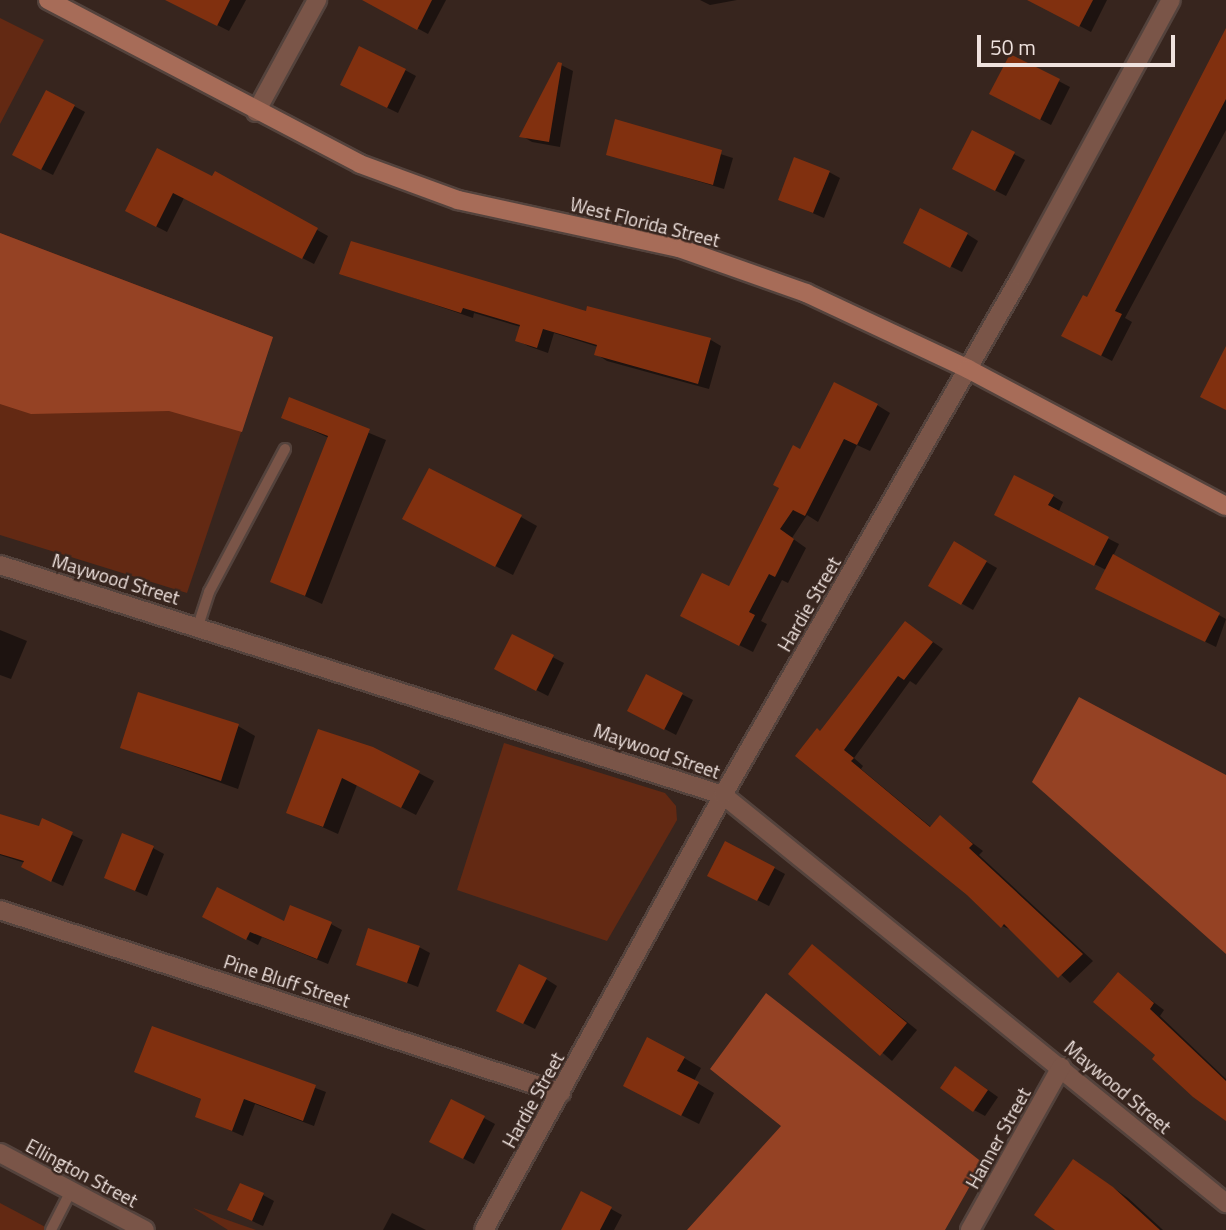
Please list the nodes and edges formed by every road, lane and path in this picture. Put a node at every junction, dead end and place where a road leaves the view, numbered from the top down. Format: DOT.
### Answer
graph roads {
  1 [pos="48,0"];
  2 [pos="317,0"];
  3 [pos="1171,0"];
  4 [pos="256,112"];
  5 [pos="968,369"];
  6 [pos="285,449"];
  7 [pos="1226,506"];
  8 [pos="0,565"];
  9 [pos="198,626"];
  10 [pos="723,795"];
  11 [pos="0,910"];
  12 [pos="1061,1067"];
  13 [pos="561,1093"];
  14 [pos="0,1153"];
  15 [pos="72,1189"];
  16 [pos="1226,1203"];
  17 [pos="51,1230"];
  18 [pos="145,1230"];
  19 [pos="484,1230"];
  20 [pos="970,1230"];
  1 -- 4 [label="main road, West Florida Street"];
  2 -- 4 [label="street"];
  3 -- 5 [label="street, Hardie Street"];
  4 -- 5 [label="main road, West Florida Street"];
  5 -- 7 [label="main road, West Florida Street"];
  5 -- 10 [label="street, Hardie Street"];
  6 -- 9 [label="lane"];
  8 -- 9 [label="street, Maywood Street"];
  9 -- 10 [label="street, Maywood Street"];
  10 -- 12 [label="street, Maywood Street"];
  10 -- 13 [label="street, Hardie Street"];
  11 -- 13 [label="street, Pine Bluff Street"];
  12 -- 16 [label="street, Maywood Street"];
  12 -- 20 [label="street, Hanner Street"];
  13 -- 19 [label="street, Hardie Street"];
  14 -- 15 [label="street, Ellington Street"];
  15 -- 17 [label="lane"];
  15 -- 18 [label="street, Ellington Street"];
}
